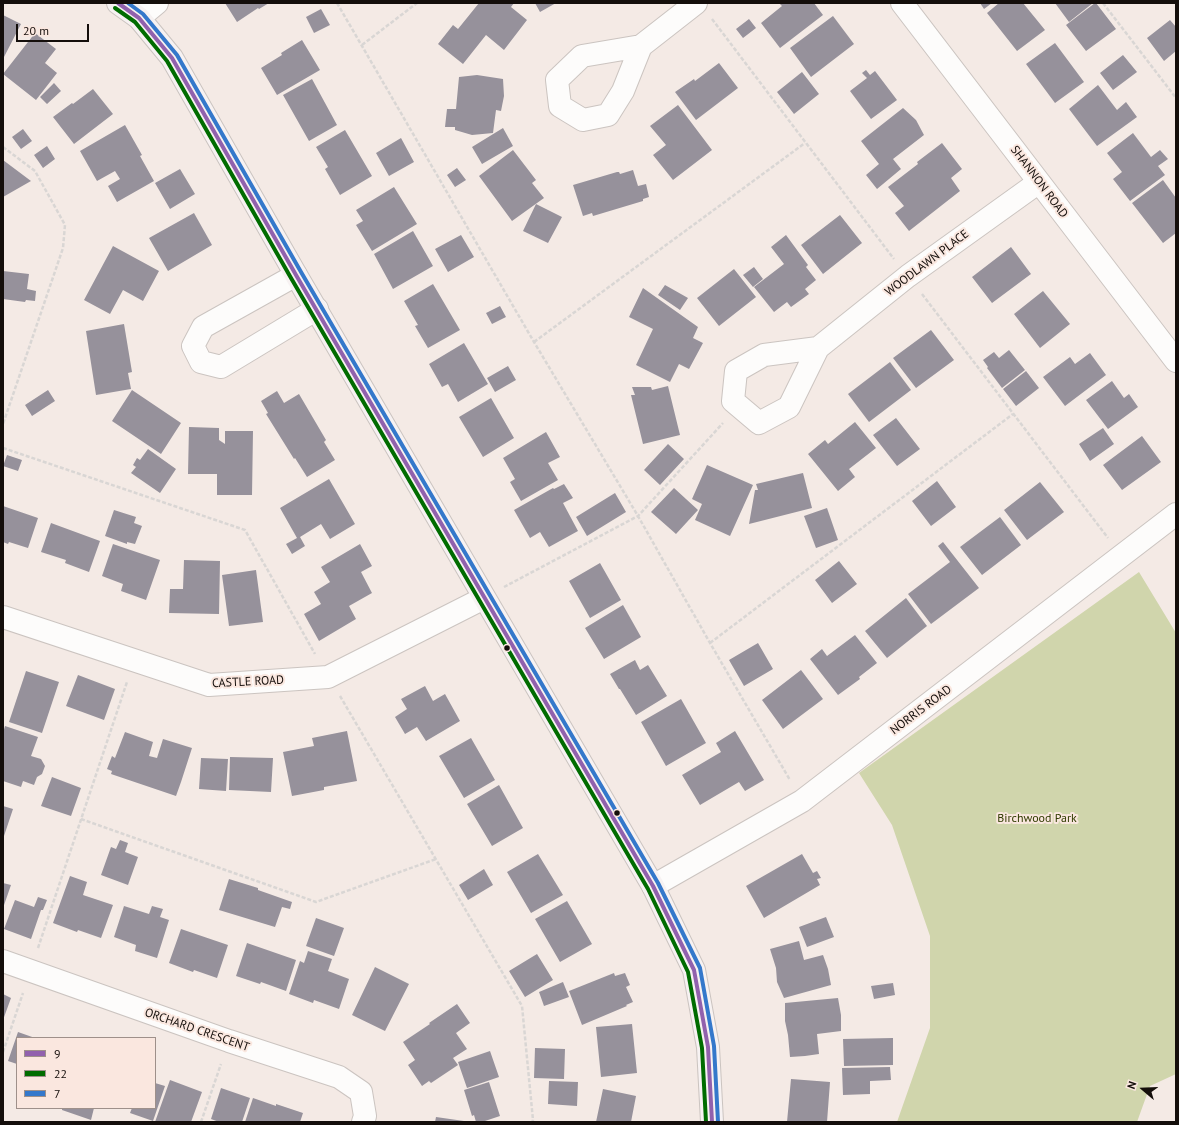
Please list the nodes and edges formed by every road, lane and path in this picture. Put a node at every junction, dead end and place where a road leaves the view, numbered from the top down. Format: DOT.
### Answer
graph roads {
  1 [pos="118,3"];
  2 [pos="157,3"];
  3 [pos="337,3"];
  4 [pos="417,3"];
  5 [pos="696,3"];
  6 [pos="902,3"];
  7 [pos="1103,3"];
  8 [pos="139,18"];
  9 [pos="362,45"];
  10 [pos="641,46"];
  11 [pos="1176,98"];
  12 [pos="805,143"];
  13 [pos="3,147"];
  14 [pos="1039,182"];
  15 [pos="296,276"];
  16 [pos="316,309"];
  17 [pos="534,342"];
  18 [pos="818,348"];
  19 [pos="1176,361"];
  20 [pos="739,405"];
  21 [pos="1013,414"];
  22 [pos="3,424"];
  23 [pos="3,448"];
  24 [pos="1176,514"];
  25 [pos="638,516"];
  26 [pos="484,598"];
  27 [pos="3,617"];
  28 [pos="710,643"];
  29 [pos="135,660"];
  30 [pos="328,677"];
  31 [pos="802,800"];
  32 [pos="81,819"];
  33 [pos="436,859"];
  34 [pos="653,886"];
  35 [pos="3,962"];
  36 [pos="30,971"];
  37 [pos="229,1041"];
  38 [pos="3,1052"];
  39 [pos="201,1122"];
  40 [pos="363,1122"];
  41 [pos="532,1122"];
  42 [pos="712,1122"];
  1 -- 8 [label="street"];
  2 -- 8 [label="street"];
  3 -- 9 [label="path"];
  4 -- 9 [label="path"];
  5 -- 10 [label="street"];
  6 -- 14 [label="street, SHANNON ROAD"];
  7 -- 11 [label="path"];
  8 -- 15 [label="street"];
  9 -- 17 [label="path"];
  12 -- 17 [label="path"];
  13 -- 22 [label="path"];
  14 -- 18 [label="street, WOODLAWN PLACE"];
  14 -- 19 [label="street, SHANNON ROAD"];
  15 -- 16 [label="street"];
  15 -- 16 [label="street"];
  16 -- 26 [label="street"];
  17 -- 25 [label="path"];
  18 -- 20 [label="street"];
  18 -- 20 [label="street, WOODLAWN PLACE"];
  20 -- 25 [label="path"];
  21 -- 28 [label="path"];
  23 -- 30 [label="path"];
  24 -- 31 [label="street, NORRIS ROAD"];
  25 -- 26 [label="path"];
  25 -- 28 [label="path"];
  26 -- 30 [label="street, CASTLE ROAD"];
  26 -- 34 [label="street"];
  27 -- 29 [label="street, CASTLE ROAD"];
  28 -- 31 [label="path"];
  29 -- 30 [label="street, CASTLE ROAD"];
  29 -- 32 [label="path"];
  30 -- 33 [label="path"];
  31 -- 34 [label="street, NORRIS ROAD"];
  32 -- 33 [label="path"];
  32 -- 36 [label="path"];
  33 -- 41 [label="path"];
  34 -- 42 [label="street"];
  35 -- 36 [label="street, ORCHARD CRESCENT"];
  36 -- 37 [label="street, ORCHARD CRESCENT"];
  36 -- 38 [label="path"];
  37 -- 39 [label="path"];
  37 -- 40 [label="street, ORCHARD CRESCENT"];
}
